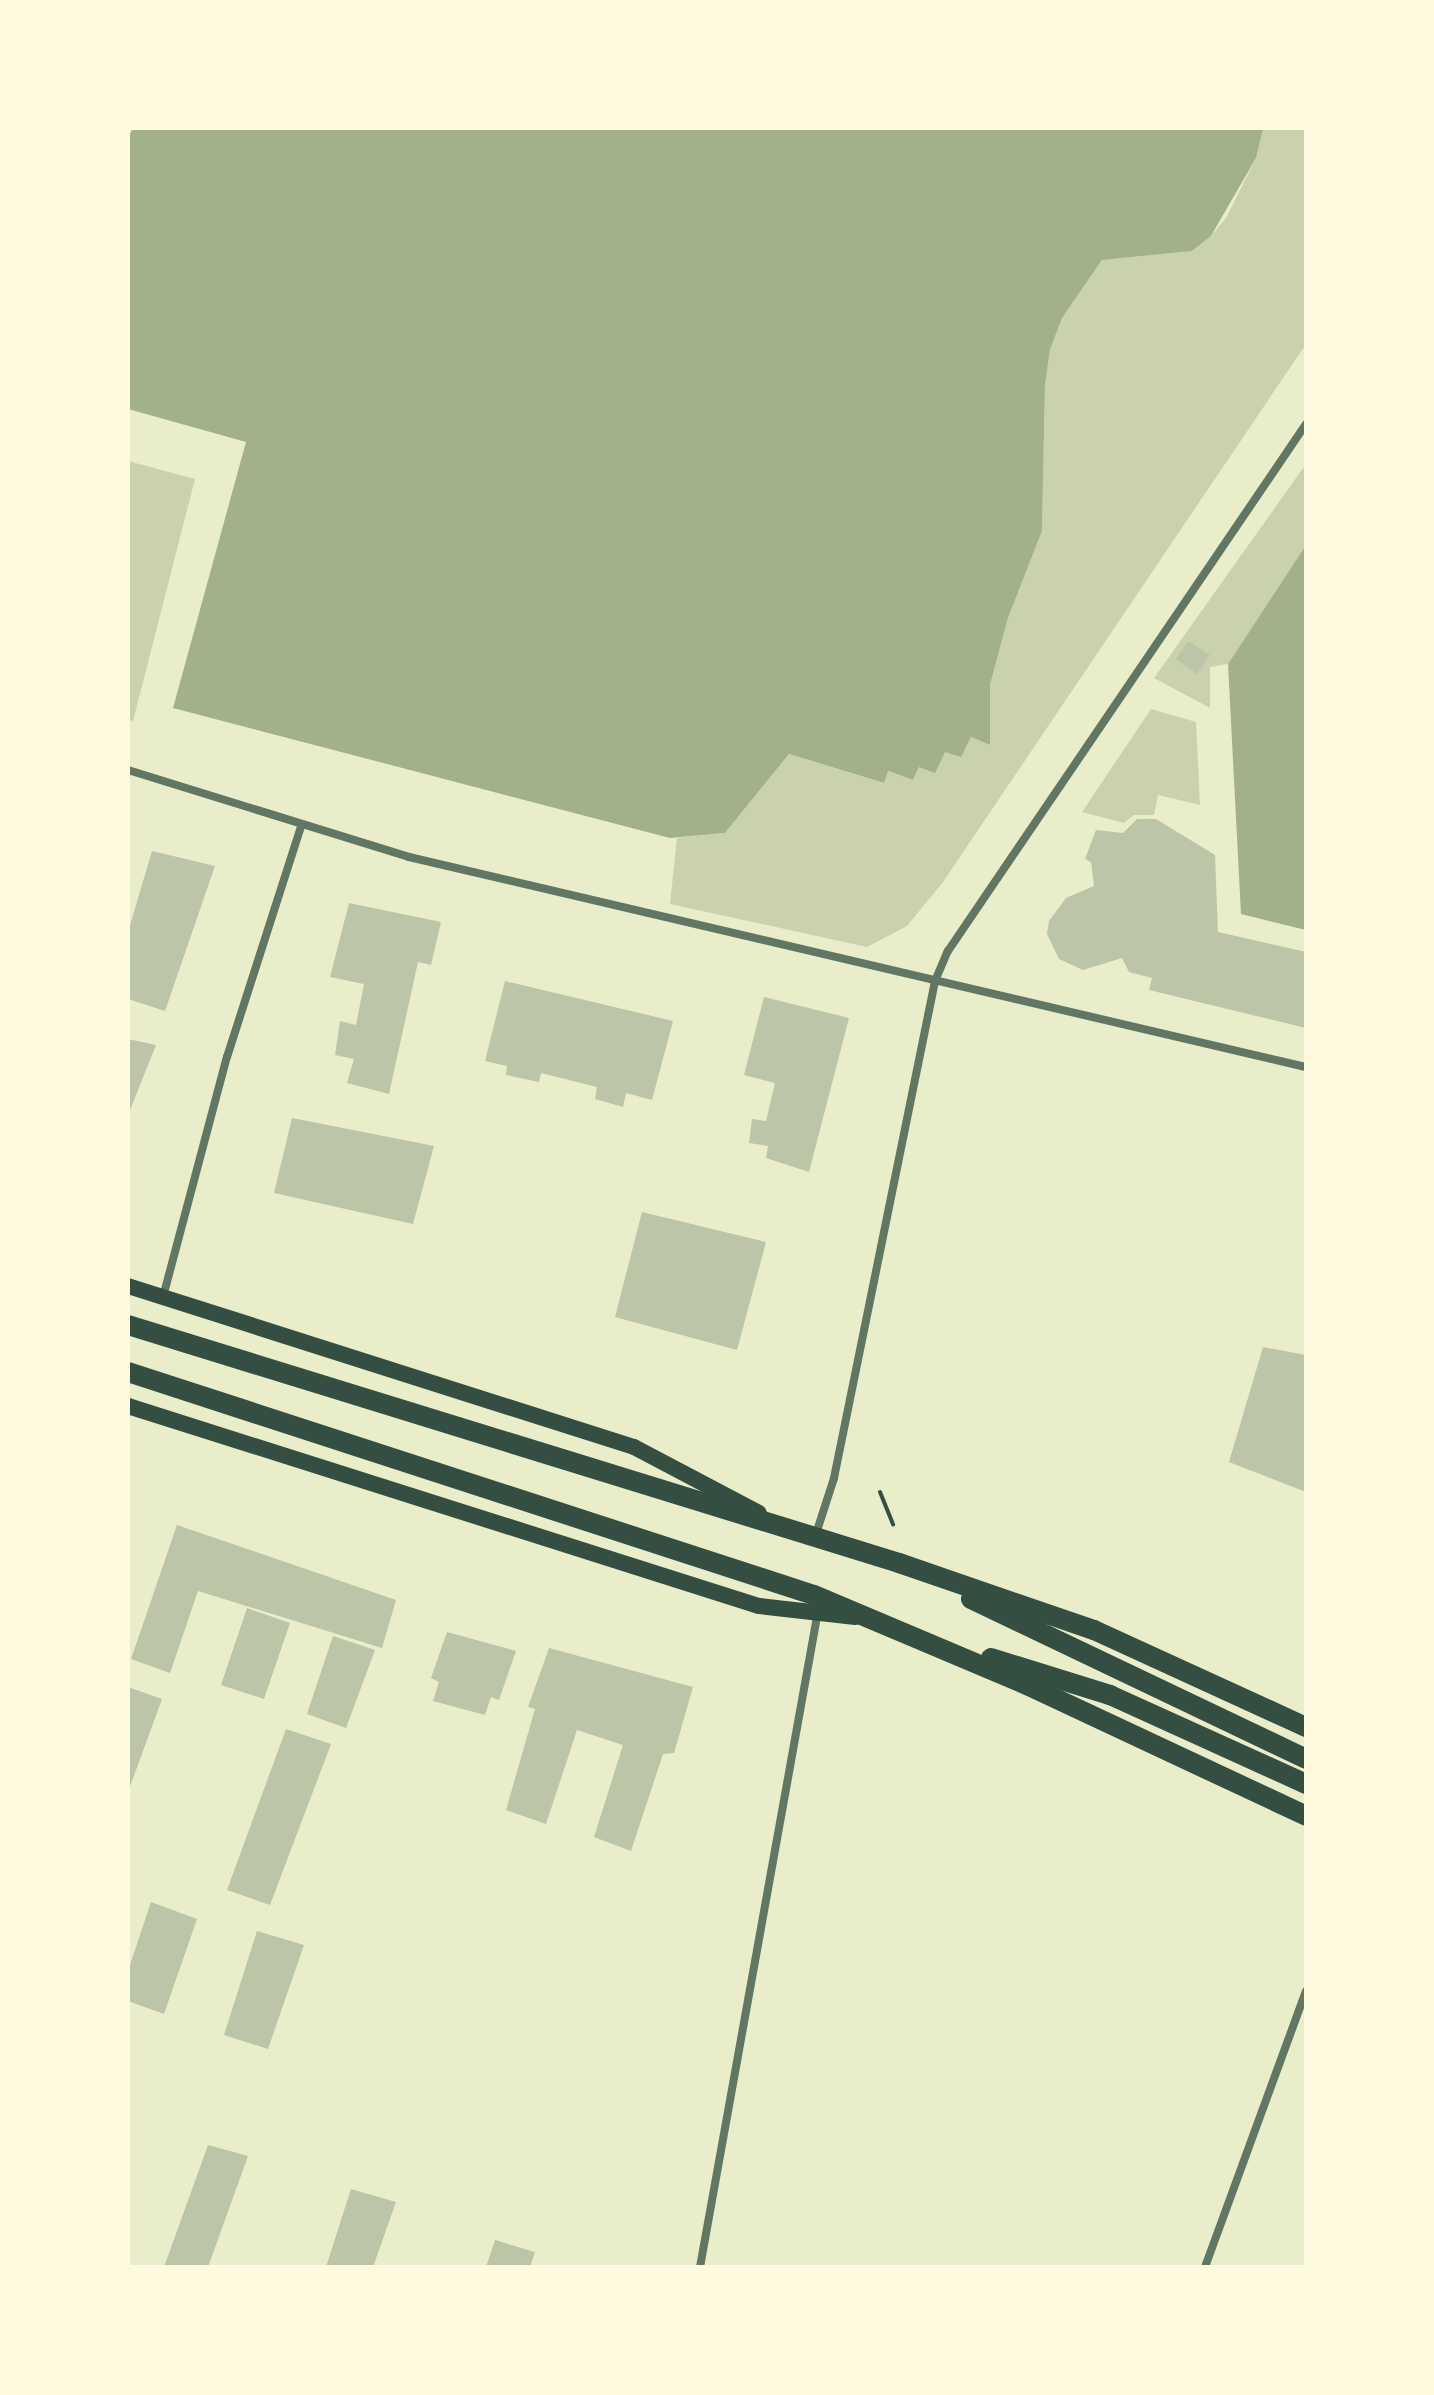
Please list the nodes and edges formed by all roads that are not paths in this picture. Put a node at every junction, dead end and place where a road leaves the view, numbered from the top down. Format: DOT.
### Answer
graph roads {
  1 [pos="1306,424"];
  2 [pos="128,770"];
  3 [pos="301,826"];
  4 [pos="935,981"];
  5 [pos="1306,1067"];
  6 [pos="128,1286"];
  7 [pos="163,1297"];
  8 [pos="128,1325"];
  9 [pos="128,1372"];
  10 [pos="128,1406"];
  11 [pos="793,1531"];
  12 [pos="815,1538"];
  13 [pos="899,1563"];
  14 [pos="816,1604"];
  15 [pos="896,1629"];
  16 [pos="1306,1727"];
  17 [pos="1306,1759"];
  18 [pos="1306,1784"];
  19 [pos="1306,1816"];
  20 [pos="1306,1991"];
  21 [pos="700,2267"];
  22 [pos="1205,2267"];
  1 -- 4 [label="street"];
  2 -- 3 [label="street"];
  3 -- 4 [label="street"];
  3 -- 7 [label="street"];
  4 -- 5 [label="street"];
  4 -- 12 [label="street"];
  6 -- 7 [label="main road"];
  7 -- 11 [label="main road"];
  8 -- 11 [label="main road"];
  9 -- 14 [label="main road"];
  10 -- 14 [label="main road"];
  11 -- 12 [label="main road"];
  12 -- 13 [label="main road"];
  13 -- 16 [label="main road"];
  13 -- 17 [label="main road"];
  14 -- 15 [label="main road"];
  14 -- 21 [label="street"];
  15 -- 18 [label="main road"];
  15 -- 19 [label="main road"];
  20 -- 22 [label="street"];
}
